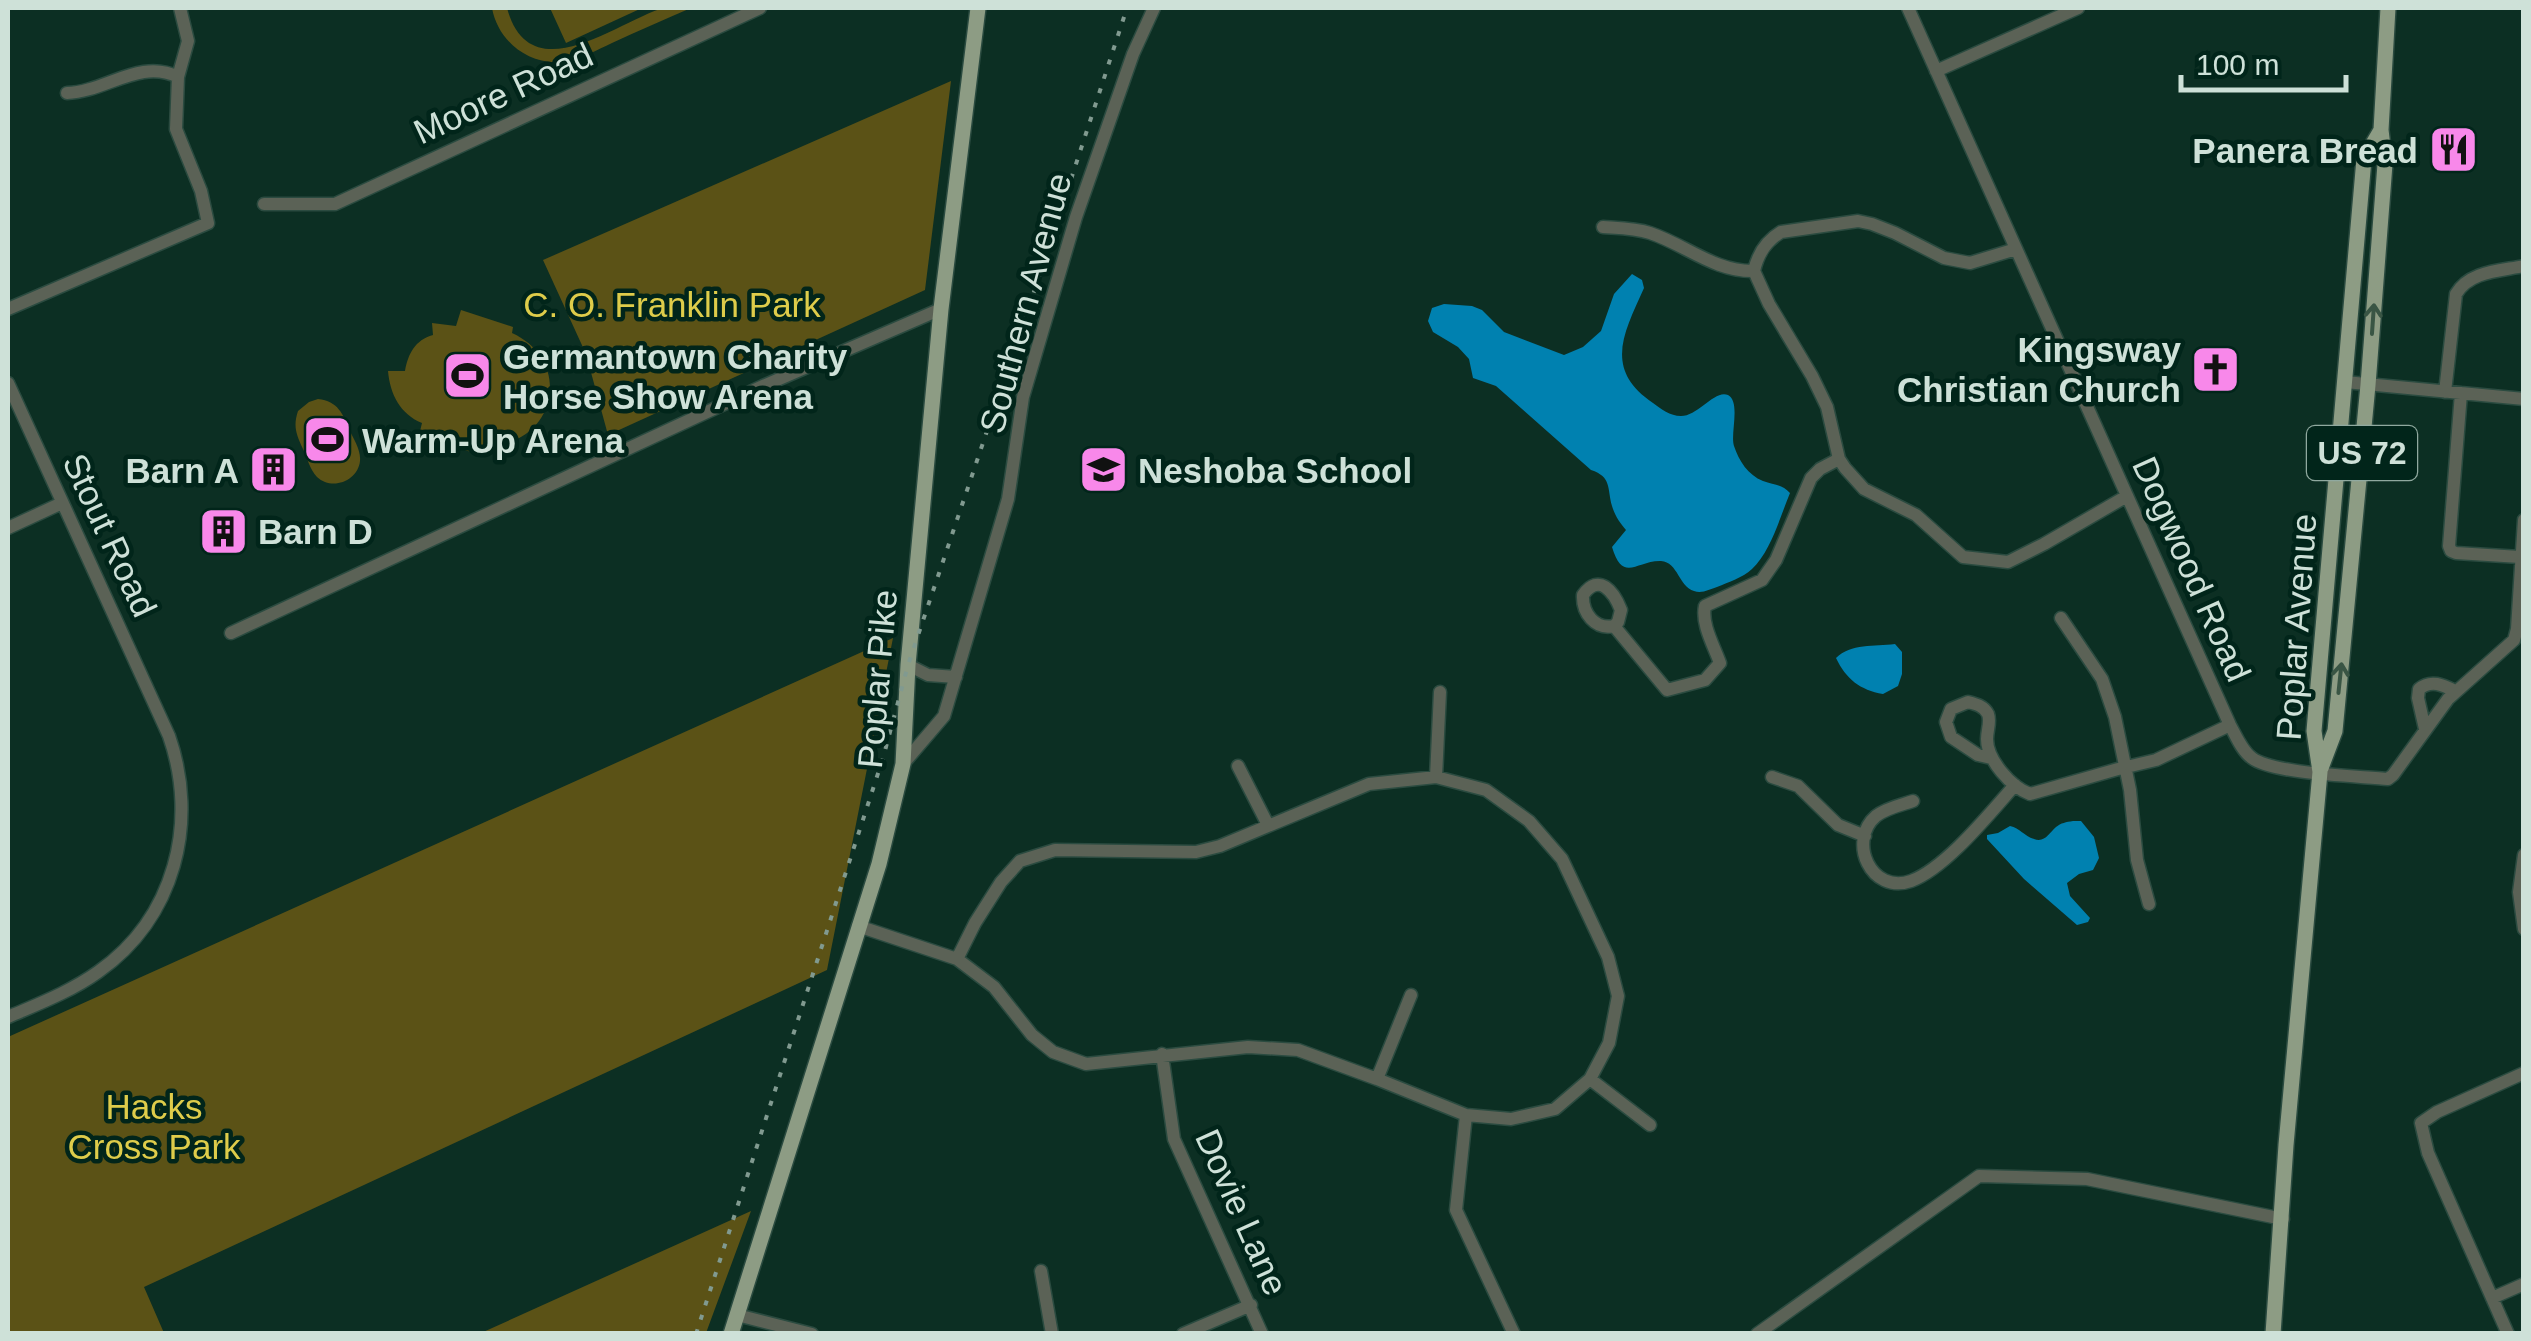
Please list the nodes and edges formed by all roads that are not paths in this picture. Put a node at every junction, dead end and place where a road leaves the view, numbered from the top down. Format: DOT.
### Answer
graph roads {
  1 [pos="180,8"];
  2 [pos="760,8"];
  3 [pos="978,8"];
  4 [pos="1154,8"];
  5 [pos="1908,8"];
  6 [pos="2078,8"];
  7 [pos="2388,8"];
  8 [pos="1936,71"];
  9 [pos="178,77"];
  10 [pos="68,94"];
  11 [pos="2381,130"];
  12 [pos="264,204"];
  13 [pos="1603,227"];
  14 [pos="2016,249"];
  15 [pos="2524,266"];
  16 [pos="1754,271"];
  17 [pos="8,308"];
  18 [pos="940,309"];
  19 [pos="2344,382"];
  20 [pos="8,383"];
  21 [pos="2368,385"];
  22 [pos="2445,392"];
  23 [pos="2460,394"];
  24 [pos="2524,399"];
  25 [pos="1839,459"];
  26 [pos="2126,496"];
  27 [pos="62,503"];
  28 [pos="2524,520"];
  29 [pos="8,528"];
  30 [pos="2520,557"];
  31 [pos="2061,618"];
  32 [pos="1614,626"];
  33 [pos="231,633"];
  34 [pos="908,665"];
  35 [pos="956,677"];
  36 [pos="2456,691"];
  37 [pos="1440,692"];
  38 [pos="2230,725"];
  39 [pos="2425,729"];
  40 [pos="1991,758"];
  41 [pos="903,764"];
  42 [pos="1238,766"];
  43 [pos="2125,768"];
  44 [pos="2320,772"];
  45 [pos="1436,777"];
  46 [pos="1772,777"];
  47 [pos="2016,785"];
  48 [pos="1912,802"];
  49 [pos="1268,825"];
  50 [pos="1864,836"];
  51 [pos="2524,855"];
  52 [pos="2149,904"];
  53 [pos="858,926"];
  54 [pos="2524,929"];
  55 [pos="957,959"];
  56 [pos="1411,995"];
  57 [pos="8,1017"];
  58 [pos="1162,1054"];
  59 [pos="2524,1072"];
  60 [pos="1377,1079"];
  61 [pos="1590,1079"];
  62 [pos="1466,1116"];
  63 [pos="1650,1125"];
  64 [pos="2282,1219"];
  65 [pos="1041,1271"];
  66 [pos="2524,1284"];
  67 [pos="2492,1298"];
  68 [pos="1251,1305"];
  69 [pos="737,1315"];
  70 [pos="731,1334"];
  71 [pos="812,1334"];
  72 [pos="1052,1334"];
  73 [pos="1183,1334"];
  74 [pos="1262,1334"];
  75 [pos="1514,1334"];
  76 [pos="1757,1334"];
  77 [pos="2273,1334"];
  78 [pos="2508,1334"];
  1 -- 9 [label="street"];
  2 -- 12 [label="street, Moore Road"];
  3 -- 18 [label="main road, Poplar Pike"];
  4 -- 35 [label="street, Southern Avenue"];
  5 -- 8 [label="street, Dogwood Road"];
  6 -- 8 [label="street"];
  7 -- 11 [label="main road, Poplar Avenue / US 72"];
  8 -- 14 [label="street, Dogwood Road"];
  9 -- 10 [label="street"];
  9 -- 17 [label="street"];
  11 -- 19 [label="main road, Poplar Avenue"];
  21 -- 11 [label="main road, Poplar Avenue / US 72, one-way"];
  13 -- 16 [label="street"];
  14 -- 16 [label="street"];
  14 -- 26 [label="street, Dogwood Road"];
  15 -- 22 [label="street"];
  16 -- 25 [label="street"];
  18 -- 33 [label="street"];
  18 -- 34 [label="main road, Poplar Pike"];
  19 -- 21 [label="street"];
  19 -- 44 [label="main road, Poplar Avenue"];
  20 -- 27 [label="street, Stout Road"];
  21 -- 22 [label="street"];
  44 -- 21 [label="main road, Poplar Avenue / US 72, one-way"];
  22 -- 23 [label="street"];
  23 -- 24 [label="street"];
  23 -- 30 [label="street"];
  25 -- 26 [label="street"];
  25 -- 32 [label="street"];
  26 -- 38 [label="street, Dogwood Road"];
  27 -- 29 [label="street"];
  27 -- 57 [label="street, Stout Road"];
  28 -- 30 [label="street"];
  30 -- 36 [label="street"];
  31 -- 43 [label="street"];
  34 -- 35 [label="street"];
  34 -- 41 [label="main road, Poplar Pike"];
  35 -- 41 [label="street, Southern Avenue"];
  36 -- 39 [label="street"];
  36 -- 39 [label="street"];
  37 -- 45 [label="street"];
  38 -- 43 [label="street"];
  38 -- 44 [label="street, Dogwood Road"];
  39 -- 44 [label="street, Dogwood Road"];
  40 -- 40 [label="street"];
  40 -- 47 [label="street"];
  41 -- 53 [label="main road, Poplar Pike"];
  42 -- 49 [label="street"];
  43 -- 47 [label="street"];
  43 -- 52 [label="street"];
  44 -- 64 [label="main road, Poplar Avenue / US 72"];
  45 -- 49 [label="street"];
  45 -- 61 [label="street"];
  46 -- 50 [label="street"];
  47 -- 50 [label="street"];
  48 -- 50 [label="street"];
  49 -- 55 [label="street"];
  51 -- 54 [label="street"];
  53 -- 55 [label="street"];
  53 -- 69 [label="main road, Poplar Pike"];
  55 -- 58 [label="street"];
  56 -- 60 [label="street"];
  58 -- 60 [label="street"];
  58 -- 68 [label="street, Dovie Lane"];
  59 -- 67 [label="street"];
  60 -- 62 [label="street"];
  61 -- 62 [label="street"];
  61 -- 63 [label="street"];
  62 -- 75 [label="street"];
  64 -- 76 [label="street"];
  64 -- 77 [label="main road, Poplar Avenue / US 72"];
  65 -- 72 [label="street"];
  66 -- 67 [label="street"];
  67 -- 78 [label="street"];
  68 -- 73 [label="street"];
  68 -- 74 [label="street, Dovie Lane"];
  69 -- 70 [label="main road, Poplar Pike"];
  69 -- 71 [label="street"];
}
